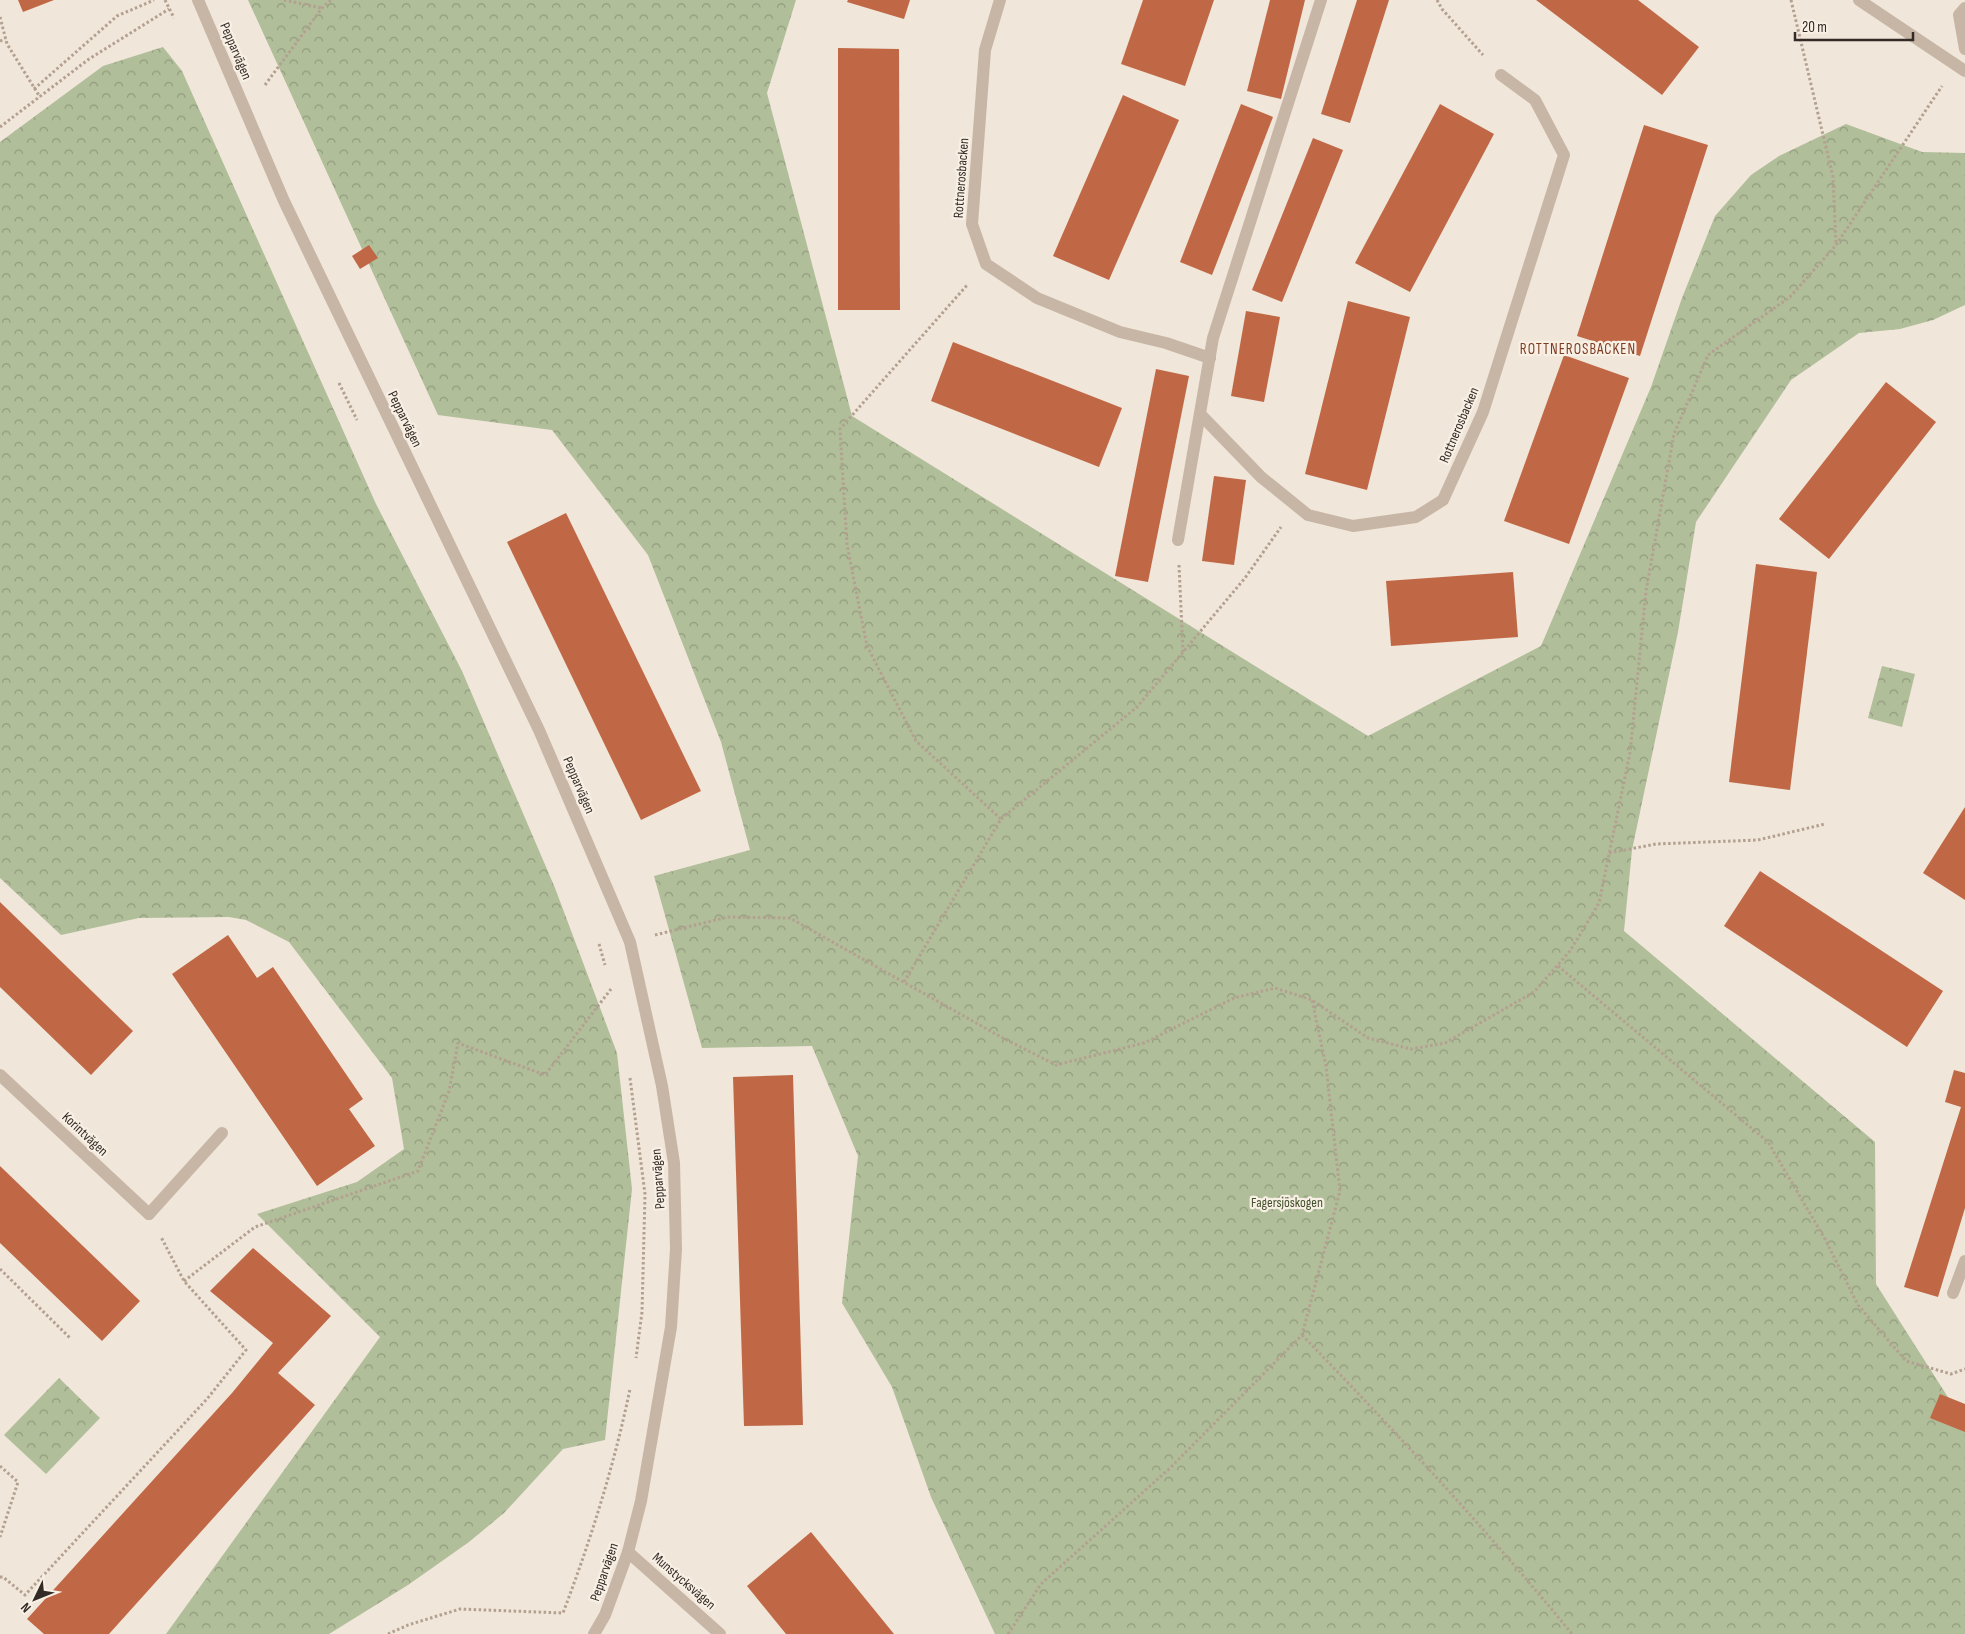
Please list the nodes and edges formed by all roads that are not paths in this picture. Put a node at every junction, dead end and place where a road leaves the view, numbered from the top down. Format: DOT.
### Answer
graph roads {
  1 [pos="198,0"];
  2 [pos="1000,0"];
  3 [pos="1321,0"];
  4 [pos="1859,0"];
  5 [pos="1965,8"];
  6 [pos="1965,49"];
  7 [pos="1960,68"];
  8 [pos="1501,75"];
  9 [pos="1210,358"];
  10 [pos="1200,414"];
  11 [pos="1178,540"];
  12 [pos="0,1075"];
  13 [pos="222,1133"];
  14 [pos="1965,1261"];
  15 [pos="1953,1293"];
  16 [pos="628,1552"];
  17 [pos="594,1634"];
  18 [pos="720,1634"];
  1 -- 16 [label="street, Pepparvägen"];
  2 -- 9 [label="street, Rottnerosbacken"];
  3 -- 9 [label="street"];
  4 -- 7 [label="street"];
  5 -- 6 [label="street"];
  8 -- 10 [label="street, Rottnerosbacken"];
  9 -- 10 [label="street"];
  10 -- 11 [label="street"];
  12 -- 13 [label="street, Korintvägen"];
  14 -- 15 [label="street"];
  16 -- 17 [label="street, Pepparvägen"];
  16 -- 18 [label="street, Munstycksvägen"];
}
